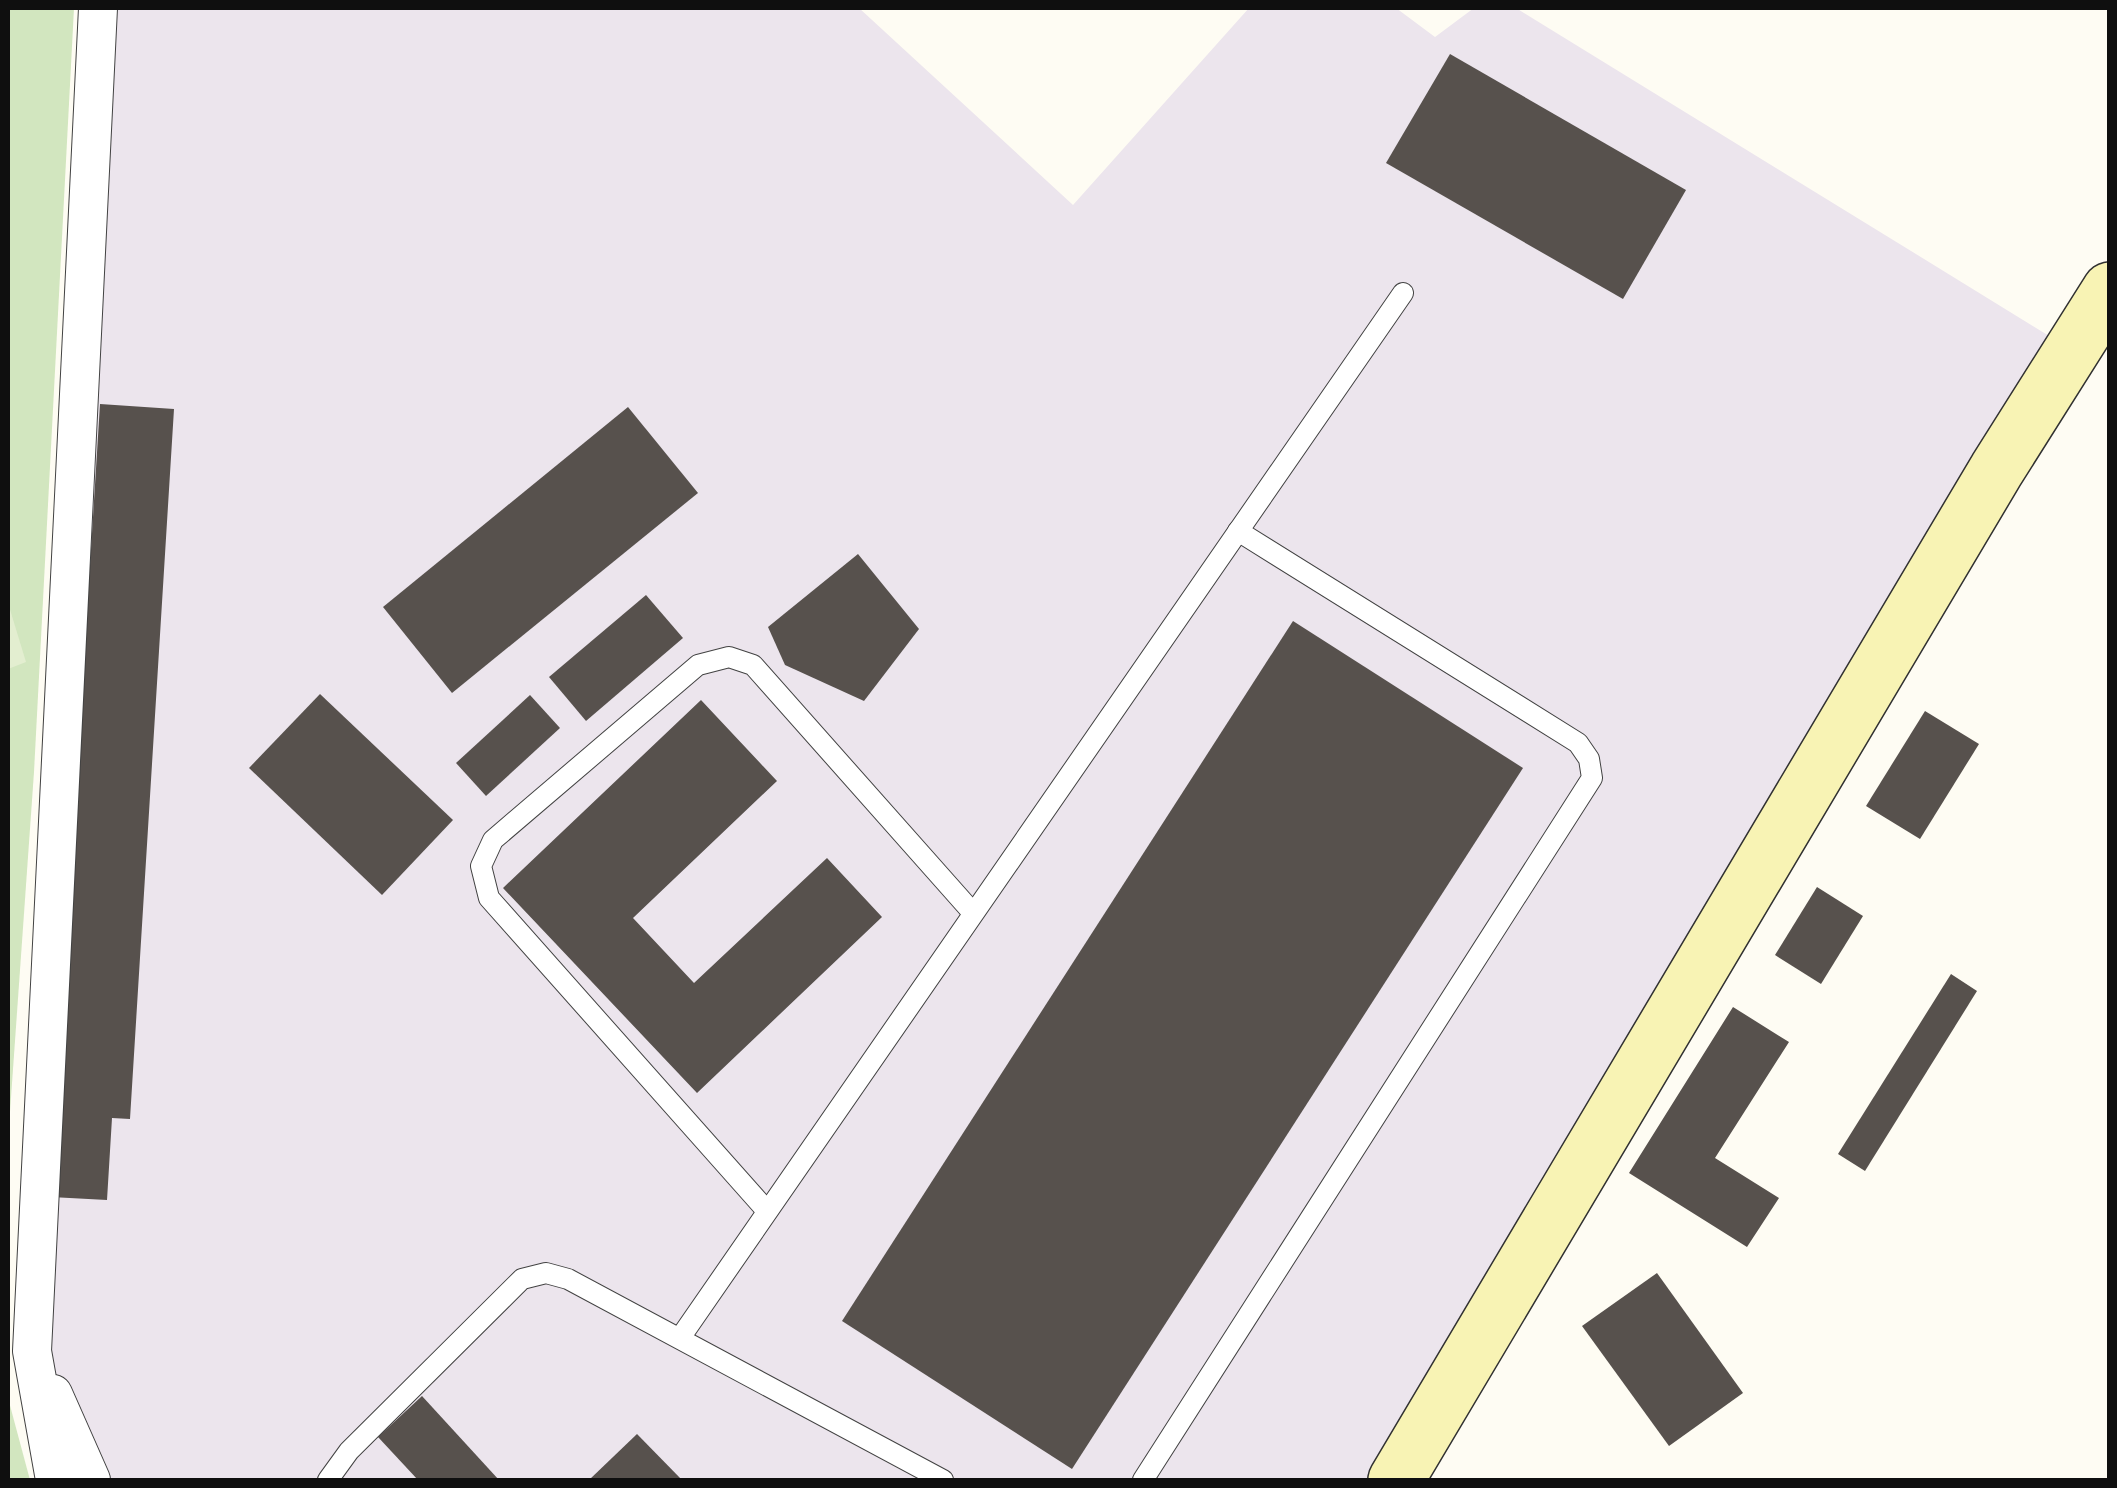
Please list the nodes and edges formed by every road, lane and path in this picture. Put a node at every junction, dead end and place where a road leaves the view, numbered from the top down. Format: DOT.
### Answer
graph roads {
  1 [pos="98,8"];
  2 [pos="2110,290"];
  3 [pos="1402,293"];
  4 [pos="1238,531"];
  5 [pos="973,913"];
  6 [pos="767,1211"];
  7 [pos="680,1338"];
  8 [pos="32,1351"];
  9 [pos="54,1480"];
  10 [pos="90,1480"];
  11 [pos="328,1480"];
  12 [pos="943,1480"];
  13 [pos="1143,1480"];
  14 [pos="1396,1480"];
  1 -- 8 [label="street"];
  2 -- 14 [label="street"];
  3 -- 4 [label="lane"];
  4 -- 5 [label="lane"];
  4 -- 13 [label="lane"];
  5 -- 6 [label="lane"];
  5 -- 6 [label="lane"];
  6 -- 7 [label="lane"];
  7 -- 11 [label="lane"];
  7 -- 12 [label="lane"];
  8 -- 9 [label="street"];
  8 -- 10 [label="street"];
}
